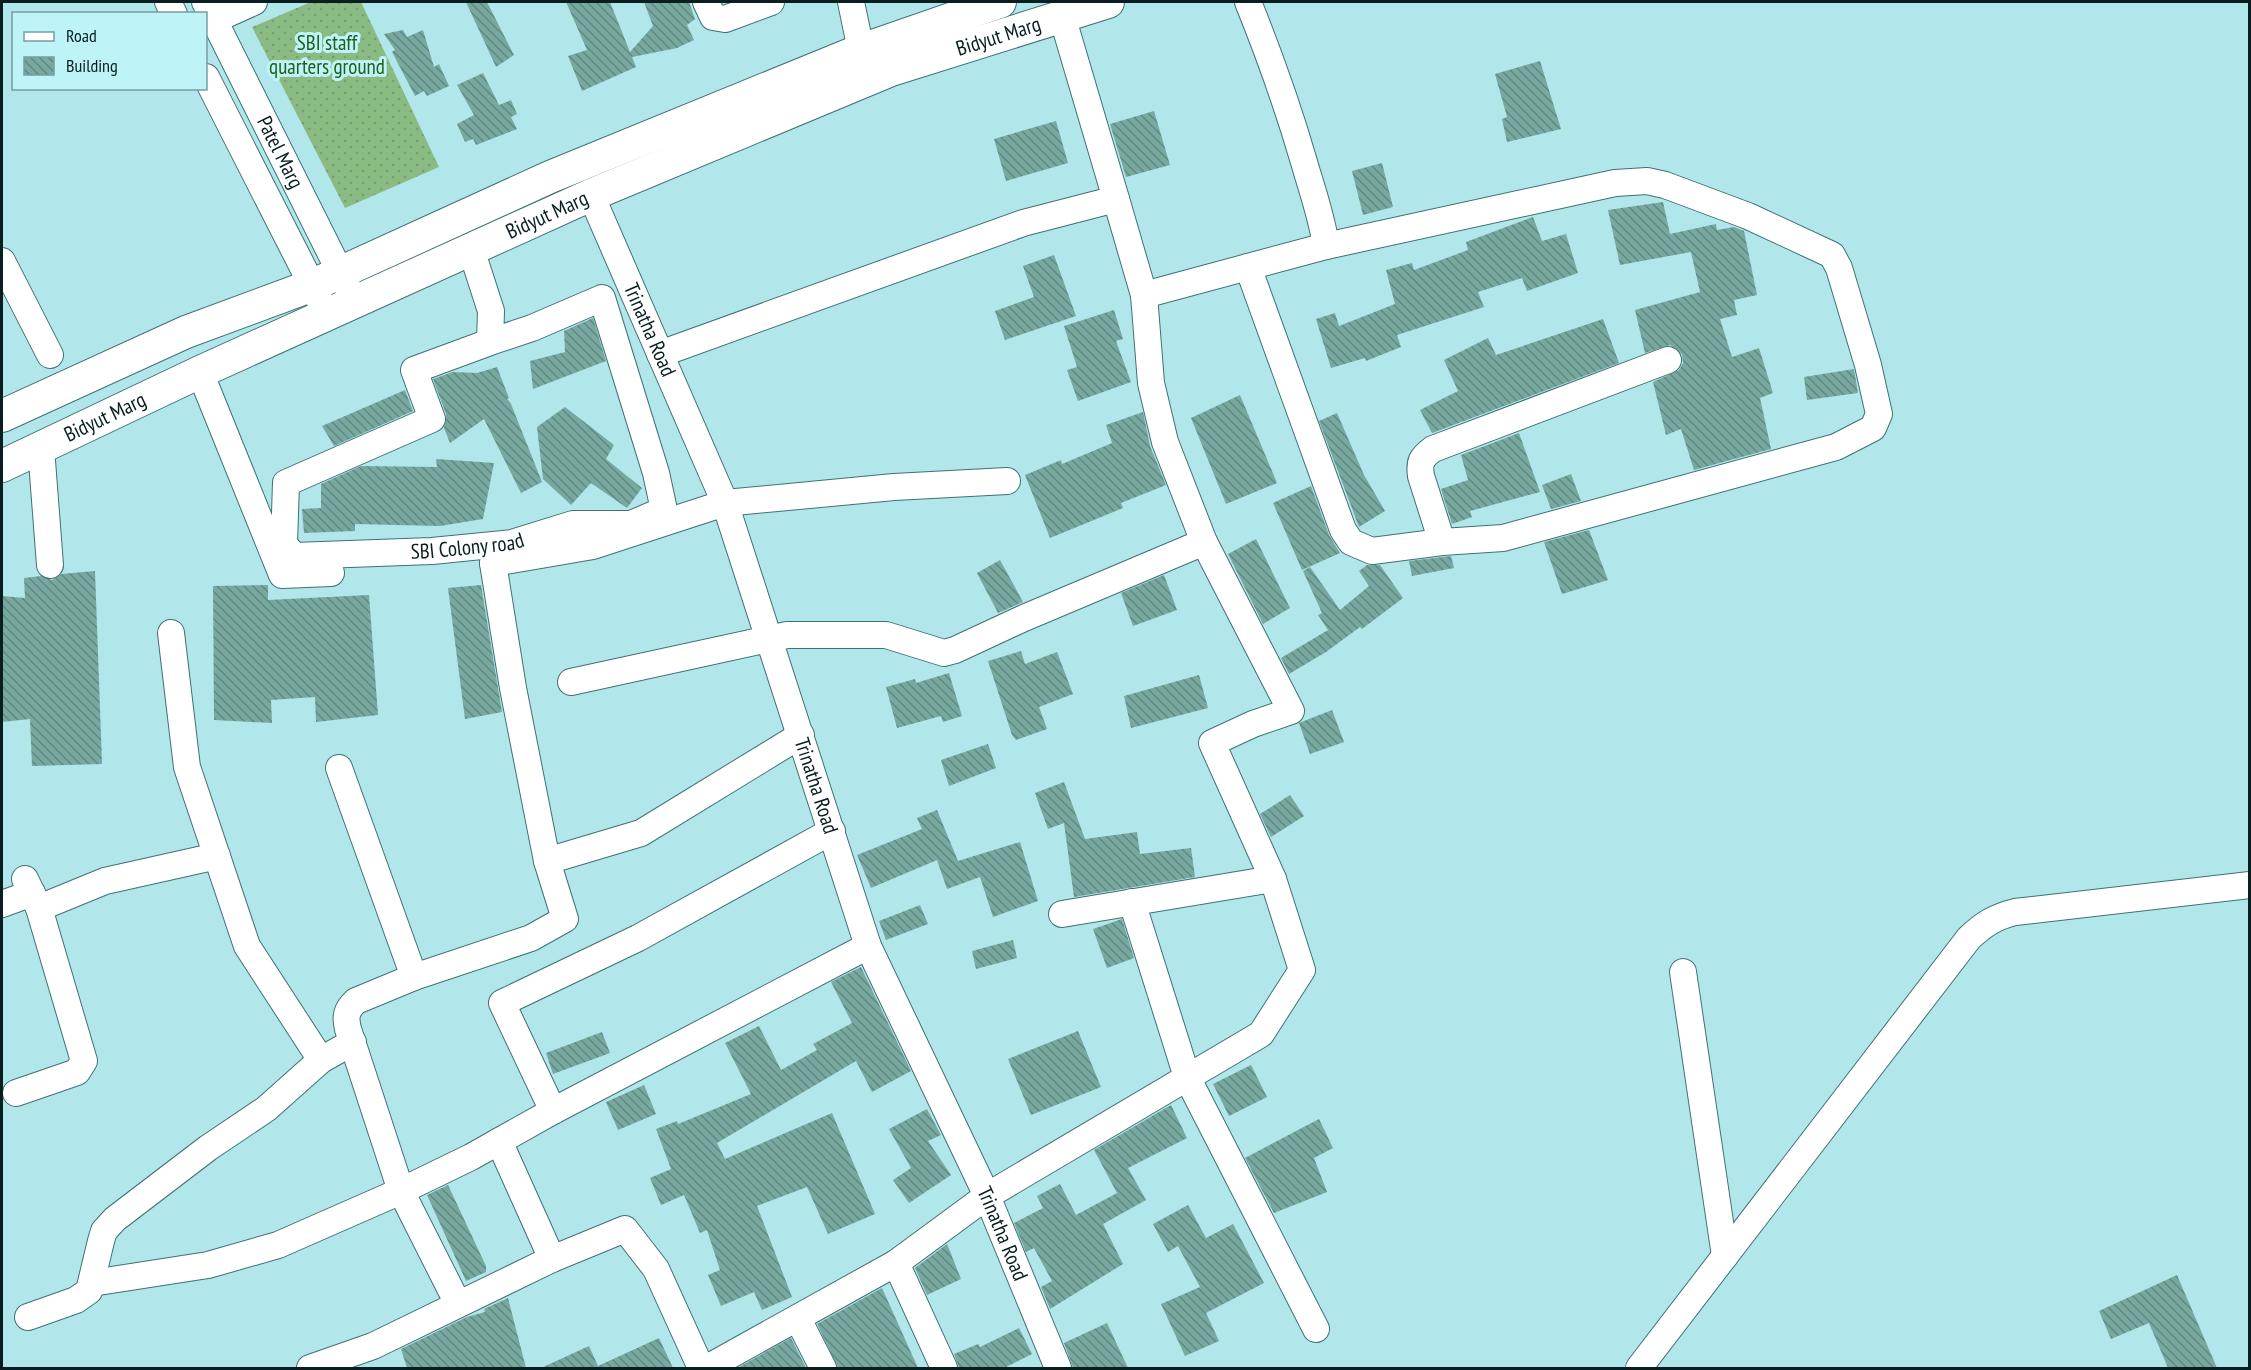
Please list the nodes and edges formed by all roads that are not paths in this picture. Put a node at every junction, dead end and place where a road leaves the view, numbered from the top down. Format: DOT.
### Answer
graph roads {
  1 [pos="254,2"];
  2 [pos="706,2"];
  3 [pos="771,2"];
  4 [pos="850,2"];
  5 [pos="1000,2"];
  6 [pos="1108,2"];
  7 [pos="1248,2"];
  8 [pos="209,11"];
  9 [pos="1062,16"];
  10 [pos="861,50"];
  11 [pos="207,78"];
  12 [pos="591,195"];
  13 [pos="1116,199"];
  14 [pos="1326,246"];
  15 [pos="471,249"];
  16 [pos="2,262"];
  17 [pos="1248,267"];
  18 [pos="326,278"];
  19 [pos="1144,295"];
  20 [pos="341,310"];
  21 [pos="490,342"];
  22 [pos="660,354"];
  23 [pos="50,355"];
  24 [pos="1668,360"];
  25 [pos="200,372"];
  26 [pos="2,416"];
  27 [pos="41,448"];
  28 [pos="2,466"];
  29 [pos="1007,481"];
  30 [pos="725,503"];
  31 [pos="1204,542"];
  32 [pos="1442,542"];
  33 [pos="493,563"];
  34 [pos="50,565"];
  35 [pos="171,633"];
  36 [pos="769,638"];
  37 [pos="571,682"];
  38 [pos="801,735"];
  39 [pos="339,768"];
  40 [pos="832,831"];
  41 [pos="217,856"];
  42 [pos="547,861"];
  43 [pos="1273,879"];
  44 [pos="2250,885"];
  45 [pos="32,893"];
  46 [pos="1132,902"];
  47 [pos="2,904"];
  48 [pos="1062,914"];
  49 [pos="868,946"];
  50 [pos="1683,972"];
  51 [pos="414,977"];
  52 [pos="353,1042"];
  53 [pos="321,1060"];
  54 [pos="1187,1077"];
  55 [pos="16,1093"];
  56 [pos="553,1111"];
  57 [pos="499,1141"];
  58 [pos="401,1191"];
  59 [pos="987,1196"];
  60 [pos="1725,1256"];
  61 [pos="552,1259"];
  62 [pos="896,1263"];
  63 [pos="92,1282"];
  64 [pos="458,1304"];
  65 [pos="28,1317"];
  66 [pos="798,1318"];
  67 [pos="1316,1329"];
  68 [pos="310,1368"];
  69 [pos="701,1368"];
  70 [pos="707,1368"];
  71 [pos="823,1368"];
  72 [pos="944,1368"];
  73 [pos="1058,1368"];
  74 [pos="1639,1368"];
  1 -- 8 [label="street"];
  2 -- 3 [label="street"];
  4 -- 10 [label="street"];
  5 -- 10 [label="main road, Bidyut Marg"];
  6 -- 9 [label="main road, Bidyut Marg"];
  7 -- 14 [label="street"];
  8 -- 18 [label="street, Patel Marg"];
  9 -- 12 [label="main road, Bidyut Marg"];
  9 -- 13 [label="street"];
  10 -- 18 [label="main road, Bidyut Marg"];
  11 -- 18 [label="street, Patel Marg"];
  12 -- 15 [label="main road, Bidyut Marg"];
  12 -- 22 [label="street, Trinatha Road"];
  13 -- 19 [label="street"];
  13 -- 22 [label="street"];
  14 -- 17 [label="street"];
  14 -- 32 [label="street"];
  15 -- 20 [label="main road, Bidyut Marg"];
  15 -- 21 [label="street"];
  16 -- 23 [label="street"];
  17 -- 19 [label="street"];
  17 -- 32 [label="street"];
  18 -- 20 [label="street, Patel Marg"];
  18 -- 26 [label="main road, Bidyut Marg"];
  19 -- 31 [label="street"];
  20 -- 25 [label="main road, Bidyut Marg"];
  21 -- 21 [label="street, SBI Colony road"];
  22 -- 30 [label="street, Trinatha Road"];
  24 -- 32 [label="street"];
  25 -- 27 [label="main road, Bidyut Marg"];
  25 -- 33 [label="street"];
  27 -- 28 [label="main road, Bidyut Marg"];
  27 -- 34 [label="street"];
  29 -- 30 [label="street"];
  30 -- 33 [label="street"];
  30 -- 36 [label="street, Trinatha Road"];
  31 -- 36 [label="street"];
  31 -- 43 [label="street"];
  33 -- 42 [label="street"];
  35 -- 41 [label="street"];
  36 -- 37 [label="street"];
  36 -- 38 [label="street, Trinatha Road"];
  38 -- 40 [label="street, Trinatha Road"];
  38 -- 42 [label="street"];
  39 -- 51 [label="street"];
  40 -- 49 [label="street, Trinatha Road"];
  40 -- 56 [label="street"];
  41 -- 45 [label="street"];
  41 -- 53 [label="street"];
  42 -- 51 [label="street"];
  43 -- 46 [label="street"];
  43 -- 54 [label="street"];
  44 -- 60 [label="street"];
  45 -- 47 [label="street"];
  45 -- 55 [label="street"];
  46 -- 48 [label="street"];
  46 -- 54 [label="street"];
  49 -- 56 [label="street"];
  49 -- 59 [label="street, Trinatha Road"];
  50 -- 60 [label="street"];
  51 -- 52 [label="street"];
  52 -- 53 [label="street"];
  52 -- 58 [label="street"];
  53 -- 63 [label="street"];
  54 -- 59 [label="street"];
  54 -- 67 [label="street"];
  56 -- 57 [label="street"];
  57 -- 58 [label="street"];
  57 -- 61 [label="street"];
  58 -- 63 [label="street"];
  58 -- 64 [label="street"];
  59 -- 62 [label="street"];
  59 -- 73 [label="street, Trinatha Road"];
  60 -- 74 [label="street"];
  61 -- 64 [label="street"];
  61 -- 69 [label="street"];
  62 -- 66 [label="street"];
  62 -- 72 [label="street"];
  63 -- 65 [label="street"];
  64 -- 68 [label="street"];
  66 -- 70 [label="street"];
  66 -- 71 [label="street"];
}
